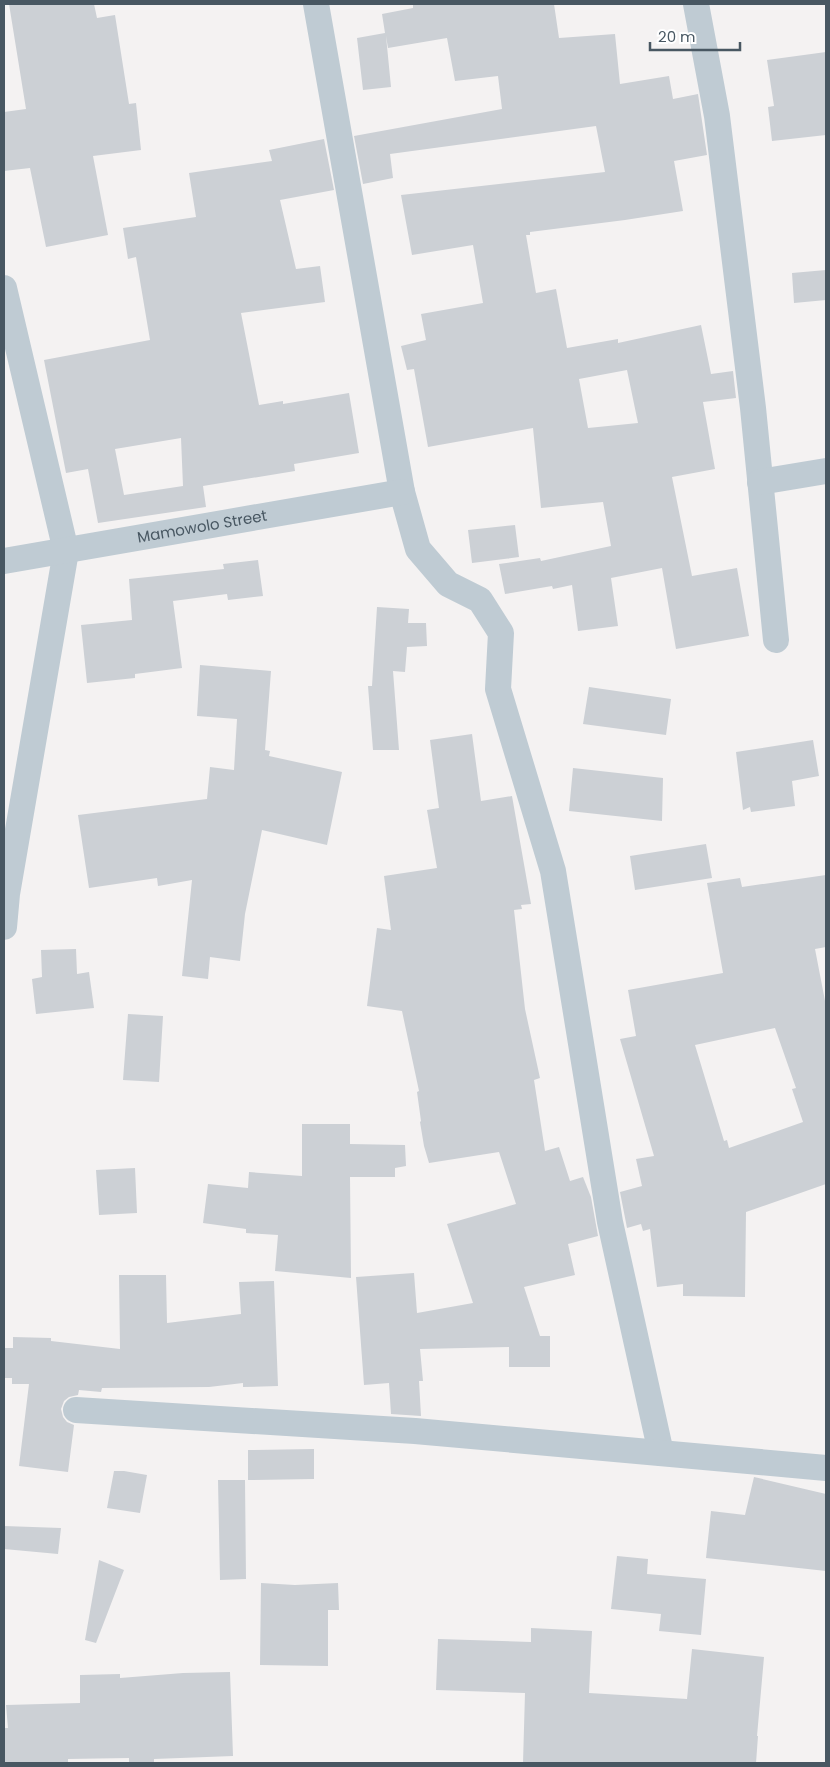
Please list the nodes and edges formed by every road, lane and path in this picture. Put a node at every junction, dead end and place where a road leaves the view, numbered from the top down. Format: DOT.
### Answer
graph roads {
  1 [pos="316,4"];
  2 [pos="696,4"];
  3 [pos="4,288"];
  4 [pos="826,471"];
  5 [pos="760,482"];
  6 [pos="402,492"];
  7 [pos="66,551"];
  8 [pos="4,561"];
  9 [pos="776,640"];
  10 [pos="4,927"];
  11 [pos="76,1410"];
  12 [pos="661,1452"];
  13 [pos="826,1468"];
  1 -- 6 [label="street"];
  2 -- 5 [label="street"];
  3 -- 7 [label="street"];
  4 -- 5 [label="street"];
  5 -- 9 [label="street"];
  6 -- 7 [label="street, Mamowolo Street"];
  6 -- 12 [label="street"];
  7 -- 8 [label="street, Mamowolo Street"];
  7 -- 10 [label="street"];
  11 -- 12 [label="street"];
  12 -- 13 [label="street"];
}
